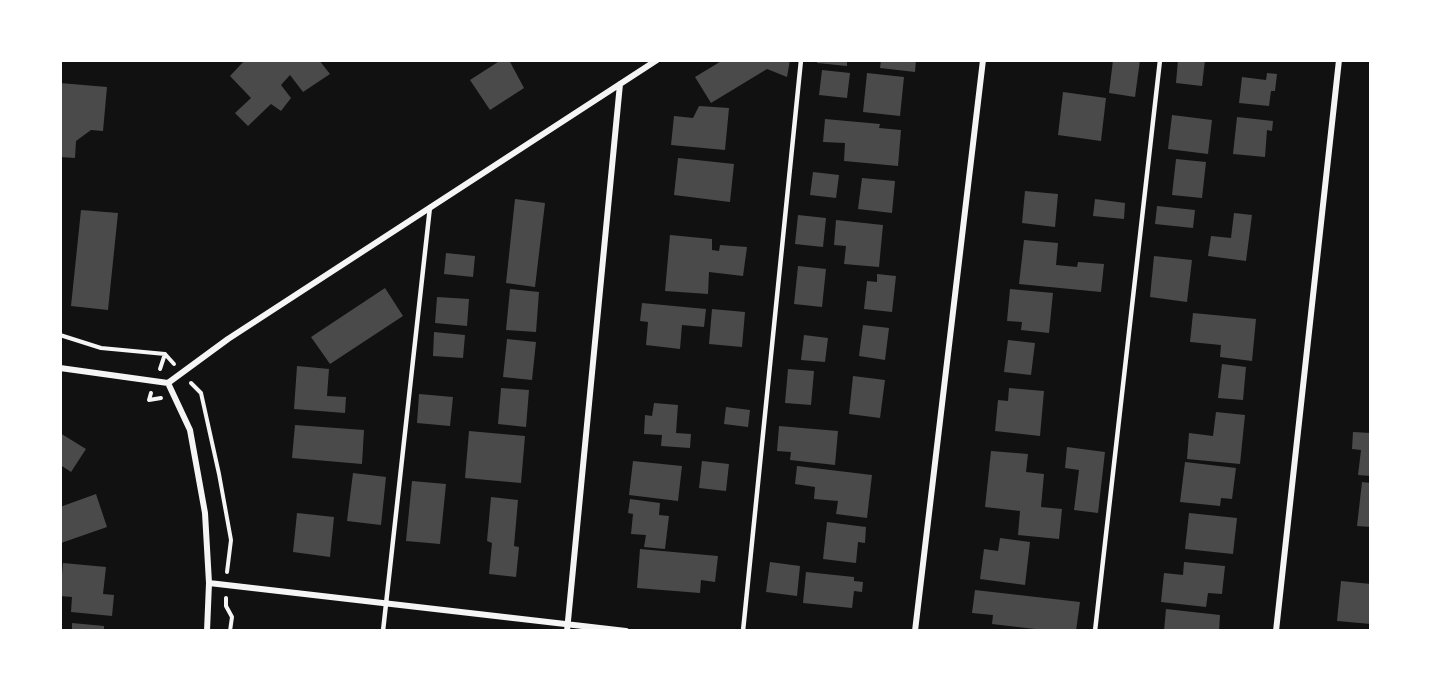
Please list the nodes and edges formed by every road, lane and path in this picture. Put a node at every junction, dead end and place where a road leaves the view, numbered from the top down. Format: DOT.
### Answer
graph roads {
  1 [pos="657,60"];
  2 [pos="801,60"];
  3 [pos="984,60"];
  4 [pos="1160,60"];
  5 [pos="1339,60"];
  6 [pos="620,84"];
  7 [pos="430,207"];
  8 [pos="60,334"];
  9 [pos="165,354"];
  10 [pos="60,368"];
  11 [pos="168,383"];
  12 [pos="201,393"];
  13 [pos="228,561"];
  14 [pos="210,583"];
  15 [pos="386,603"];
  16 [pos="226,606"];
  17 [pos="567,628"];
  18 [pos="207,631"];
  19 [pos="230,631"];
  20 [pos="383,631"];
  21 [pos="626,631"];
  22 [pos="743,631"];
  23 [pos="915,631"];
  24 [pos="1095,631"];
  25 [pos="1276,631"];
  1 -- 6 [label="street"];
  2 -- 22 [label="lane"];
  3 -- 23 [label="street"];
  4 -- 24 [label="lane"];
  5 -- 25 [label="street"];
  6 -- 7 [label="street"];
  6 -- 17 [label="street"];
  7 -- 11 [label="street"];
  7 -- 15 [label="lane"];
  8 -- 9 [label="path"];
  10 -- 11 [label="street"];
  11 -- 14 [label="street"];
  12 -- 13 [label="path"];
  14 -- 15 [label="street"];
  14 -- 18 [label="street"];
  15 -- 17 [label="street"];
  15 -- 20 [label="lane"];
  16 -- 19 [label="path"];
  17 -- 21 [label="street"];
}
